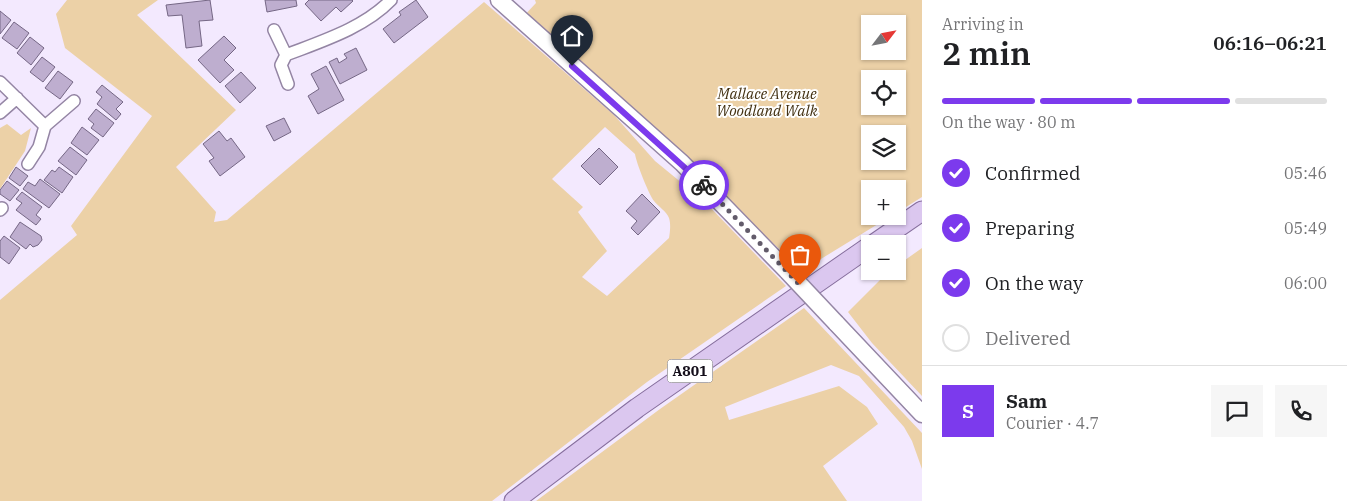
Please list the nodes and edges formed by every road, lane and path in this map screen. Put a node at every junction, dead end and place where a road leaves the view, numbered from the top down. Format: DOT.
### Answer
graph roads {
  1 [pos="391,0"];
  2 [pos="499,0"];
  3 [pos="274,30"];
  4 [pos="286,55"];
  5 [pos="0,82"];
  6 [pos="288,84"];
  7 [pos="17,98"];
  8 [pos="74,101"];
  9 [pos="0,114"];
  10 [pos="45,126"];
  11 [pos="28,164"];
  12 [pos="922,210"];
  13 [pos="887,235"];
  14 [pos="861,252"];
  15 [pos="922,414"];
  16 [pos="514,501"];
  1 -- 4 [label="street"];
  2 -- 15 [label="main road, bridge"];
  3 -- 4 [label="street"];
  4 -- 6 [label="street"];
  5 -- 7 [label="street"];
  7 -- 9 [label="street"];
  7 -- 10 [label="street"];
  8 -- 10 [label="street"];
  10 -- 11 [label="street"];
  12 -- 13 [label="main road"];
  14 -- 16 [label="main road, A801"];
}
